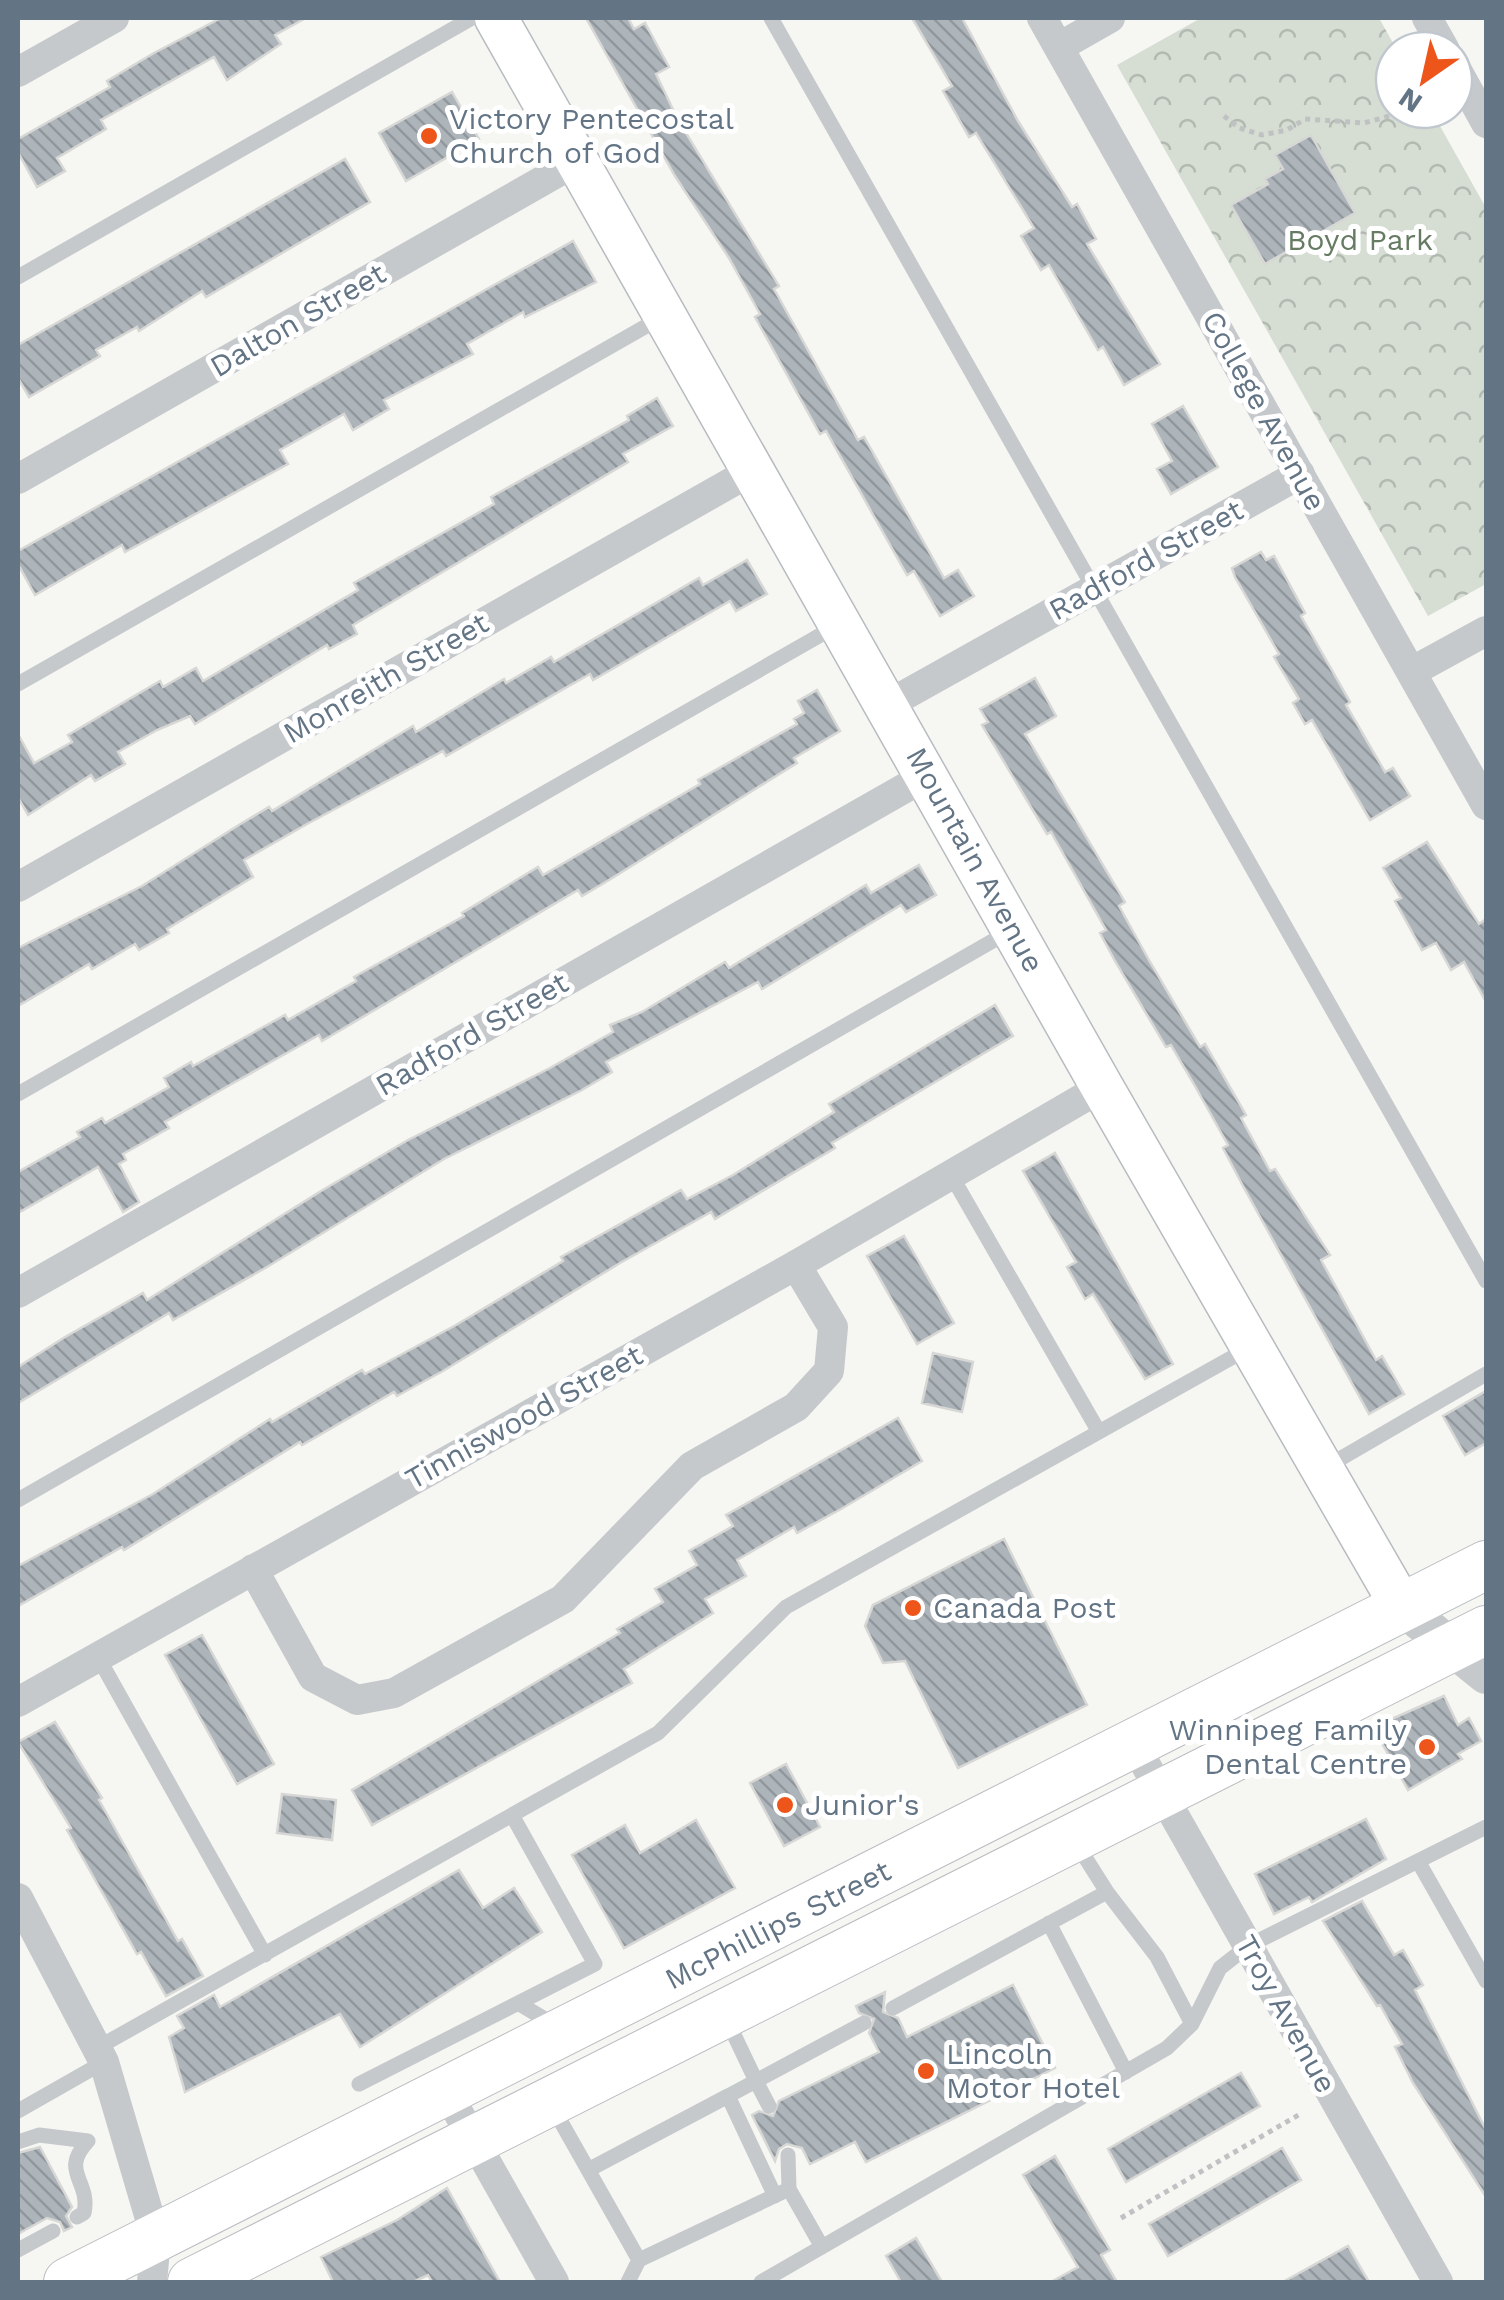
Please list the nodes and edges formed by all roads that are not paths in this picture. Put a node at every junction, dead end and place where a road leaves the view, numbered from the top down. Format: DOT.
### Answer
graph roads {
  1 [pos="114,18"];
  2 [pos="472,18"];
  3 [pos="496,18"];
  4 [pos="771,18"];
  5 [pos="1042,18"];
  6 [pos="1110,18"];
  7 [pos="1059,47"];
  8 [pos="18,72"];
  9 [pos="578,160"];
  10 [pos="18,278"];
  11 [pos="668,314"];
  12 [pos="755,469"];
  13 [pos="1300,474"];
  14 [pos="18,479"];
  15 [pos="1096,588"];
  16 [pos="842,623"];
  17 [pos="1486,630"];
  18 [pos="1412,672"];
  19 [pos="18,684"];
  20 [pos="887,705"];
  21 [pos="926,776"];
  22 [pos="1486,805"];
  23 [pos="18,887"];
  24 [pos="1013,929"];
  25 [pos="1102,1088"];
  26 [pos="18,1094"];
  27 [pos="951,1175"];
  28 [pos="796,1265"];
  29 [pos="1486,1281"];
  30 [pos="18,1293"];
  31 [pos="1253,1346"];
  32 [pos="1486,1374"];
  33 [pos="1098,1432"];
  34 [pos="1322,1469"];
  35 [pos="18,1500"];
  36 [pos="1486,1566"];
  37 [pos="253,1570"];
  38 [pos="1402,1607"];
  39 [pos="1475,1651"];
  40 [pos="98,1657"];
  41 [pos="18,1702"];
  42 [pos="1135,1746"];
  43 [pos="1161,1794"];
  44 [pos="512,1815"];
  45 [pos="1486,1827"];
  46 [pos="1073,1838"];
  47 [pos="1418,1861"];
  48 [pos="1106,1892"];
  49 [pos="18,1898"];
  50 [pos="1050,1923"];
  51 [pos="1248,1946"];
  52 [pos="264,1956"];
  53 [pos="1486,1981"];
  54 [pos="518,2003"];
  55 [pos="892,2008"];
  56 [pos="725,2014"];
  57 [pos="864,2023"];
  58 [pos="1192,2024"];
  59 [pos="566,2032"];
  60 [pos="101,2055"];
  61 [pos="1126,2072"];
  62 [pos="756,2081"];
  63 [pos="359,2084"];
  64 [pos="446,2092"];
  65 [pos="728,2096"];
  66 [pos="550,2102"];
  67 [pos="769,2106"];
  68 [pos="18,2111"];
  69 [pos="474,2140"];
  70 [pos="18,2142"];
  71 [pos="788,2155"];
  72 [pos="590,2170"];
  73 [pos="782,2193"];
  74 [pos="77,2217"];
  75 [pos="53,2231"];
  76 [pos="822,2247"];
  77 [pos="18,2250"];
  78 [pos="639,2260"];
  79 [pos="154,2261"];
  80 [pos="68,2282"];
  81 [pos="192,2282"];
  82 [pos="554,2282"];
  83 [pos="628,2282"];
  84 [pos="761,2282"];
  85 [pos="1438,2282"];
  1 -- 8 [label="street"];
  2 -- 10 [label="lane"];
  3 -- 9 [label="main road, Mountain Avenue"];
  4 -- 15 [label="lane"];
  5 -- 7 [label="street, College Avenue"];
  6 -- 7 [label="street"];
  7 -- 13 [label="street, College Avenue"];
  9 -- 11 [label="main road, Mountain Avenue"];
  9 -- 14 [label="street, Dalton Street"];
  11 -- 12 [label="main road, Mountain Avenue"];
  11 -- 19 [label="lane"];
  12 -- 16 [label="main road, Mountain Avenue"];
  12 -- 23 [label="street, Monreith Street"];
  13 -- 15 [label="street, Radford Street"];
  13 -- 18 [label="street, College Avenue"];
  15 -- 20 [label="street, Radford Street"];
  15 -- 29 [label="lane"];
  16 -- 20 [label="main road, Mountain Avenue"];
  16 -- 26 [label="lane"];
  17 -- 18 [label="street"];
  18 -- 22 [label="street, College Avenue"];
  20 -- 21 [label="main road, Mountain Avenue"];
  21 -- 24 [label="main road, Mountain Avenue"];
  21 -- 30 [label="street, Radford Street"];
  24 -- 25 [label="main road, Mountain Avenue"];
  24 -- 35 [label="lane"];
  25 -- 27 [label="street, Tinniswood Street"];
  25 -- 31 [label="main road, Mountain Avenue"];
  27 -- 28 [label="street, Tinniswood Street"];
  27 -- 33 [label="lane"];
  28 -- 37 [label="street, Tinniswood Street"];
  28 -- 37 [label="street"];
  31 -- 33 [label="lane"];
  31 -- 34 [label="main road, Mountain Avenue"];
  32 -- 34 [label="lane"];
  33 -- 44 [label="lane"];
  34 -- 38 [label="main road, Mountain Avenue"];
  36 -- 38 [label="main road, McPhillips Street"];
  37 -- 40 [label="street, Tinniswood Street"];
  38 -- 39 [label="street, Mountain Avenue"];
  38 -- 42 [label="main road, McPhillips Street"];
  39 -- 43 [label="main road, McPhillips Street"];
  40 -- 41 [label="street, Tinniswood Street"];
  40 -- 52 [label="lane"];
  42 -- 43 [label="street, Troy Avenue"];
  42 -- 59 [label="main road, McPhillips Street"];
  43 -- 46 [label="main road, McPhillips Street"];
  43 -- 51 [label="street, Troy Avenue"];
  44 -- 52 [label="lane"];
  44 -- 54 [label="lane"];
  45 -- 47 [label="lane"];
  46 -- 48 [label="lane"];
  46 -- 56 [label="main road, McPhillips Street"];
  47 -- 51 [label="lane"];
  47 -- 53 [label="lane"];
  48 -- 50 [label="lane"];
  48 -- 58 [label="lane"];
  49 -- 60 [label="street"];
  50 -- 55 [label="lane"];
  50 -- 61 [label="lane"];
  51 -- 58 [label="lane"];
  51 -- 85 [label="street, Troy Avenue"];
  52 -- 60 [label="lane"];
  54 -- 59 [label="lane"];
  54 -- 63 [label="lane"];
  56 -- 62 [label="lane"];
  56 -- 66 [label="main road, McPhillips Street"];
  57 -- 62 [label="lane"];
  58 -- 61 [label="lane"];
  59 -- 64 [label="main road, McPhillips Street"];
  60 -- 68 [label="lane"];
  60 -- 79 [label="street"];
  61 -- 76 [label="lane"];
  62 -- 65 [label="lane"];
  62 -- 67 [label="lane"];
  64 -- 69 [label="street"];
  64 -- 79 [label="main road, McPhillips Street"];
  65 -- 72 [label="lane"];
  65 -- 73 [label="lane"];
  66 -- 69 [label="main road, McPhillips Street"];
  66 -- 72 [label="lane"];
  69 -- 81 [label="main road, McPhillips Street"];
  69 -- 82 [label="street"];
  70 -- 74 [label="lane"];
  71 -- 73 [label="lane"];
  72 -- 78 [label="lane"];
  73 -- 76 [label="lane"];
  73 -- 78 [label="lane"];
  75 -- 77 [label="lane"];
  76 -- 84 [label="lane"];
  78 -- 83 [label="lane"];
  79 -- 80 [label="main road, McPhillips Street"];
}
